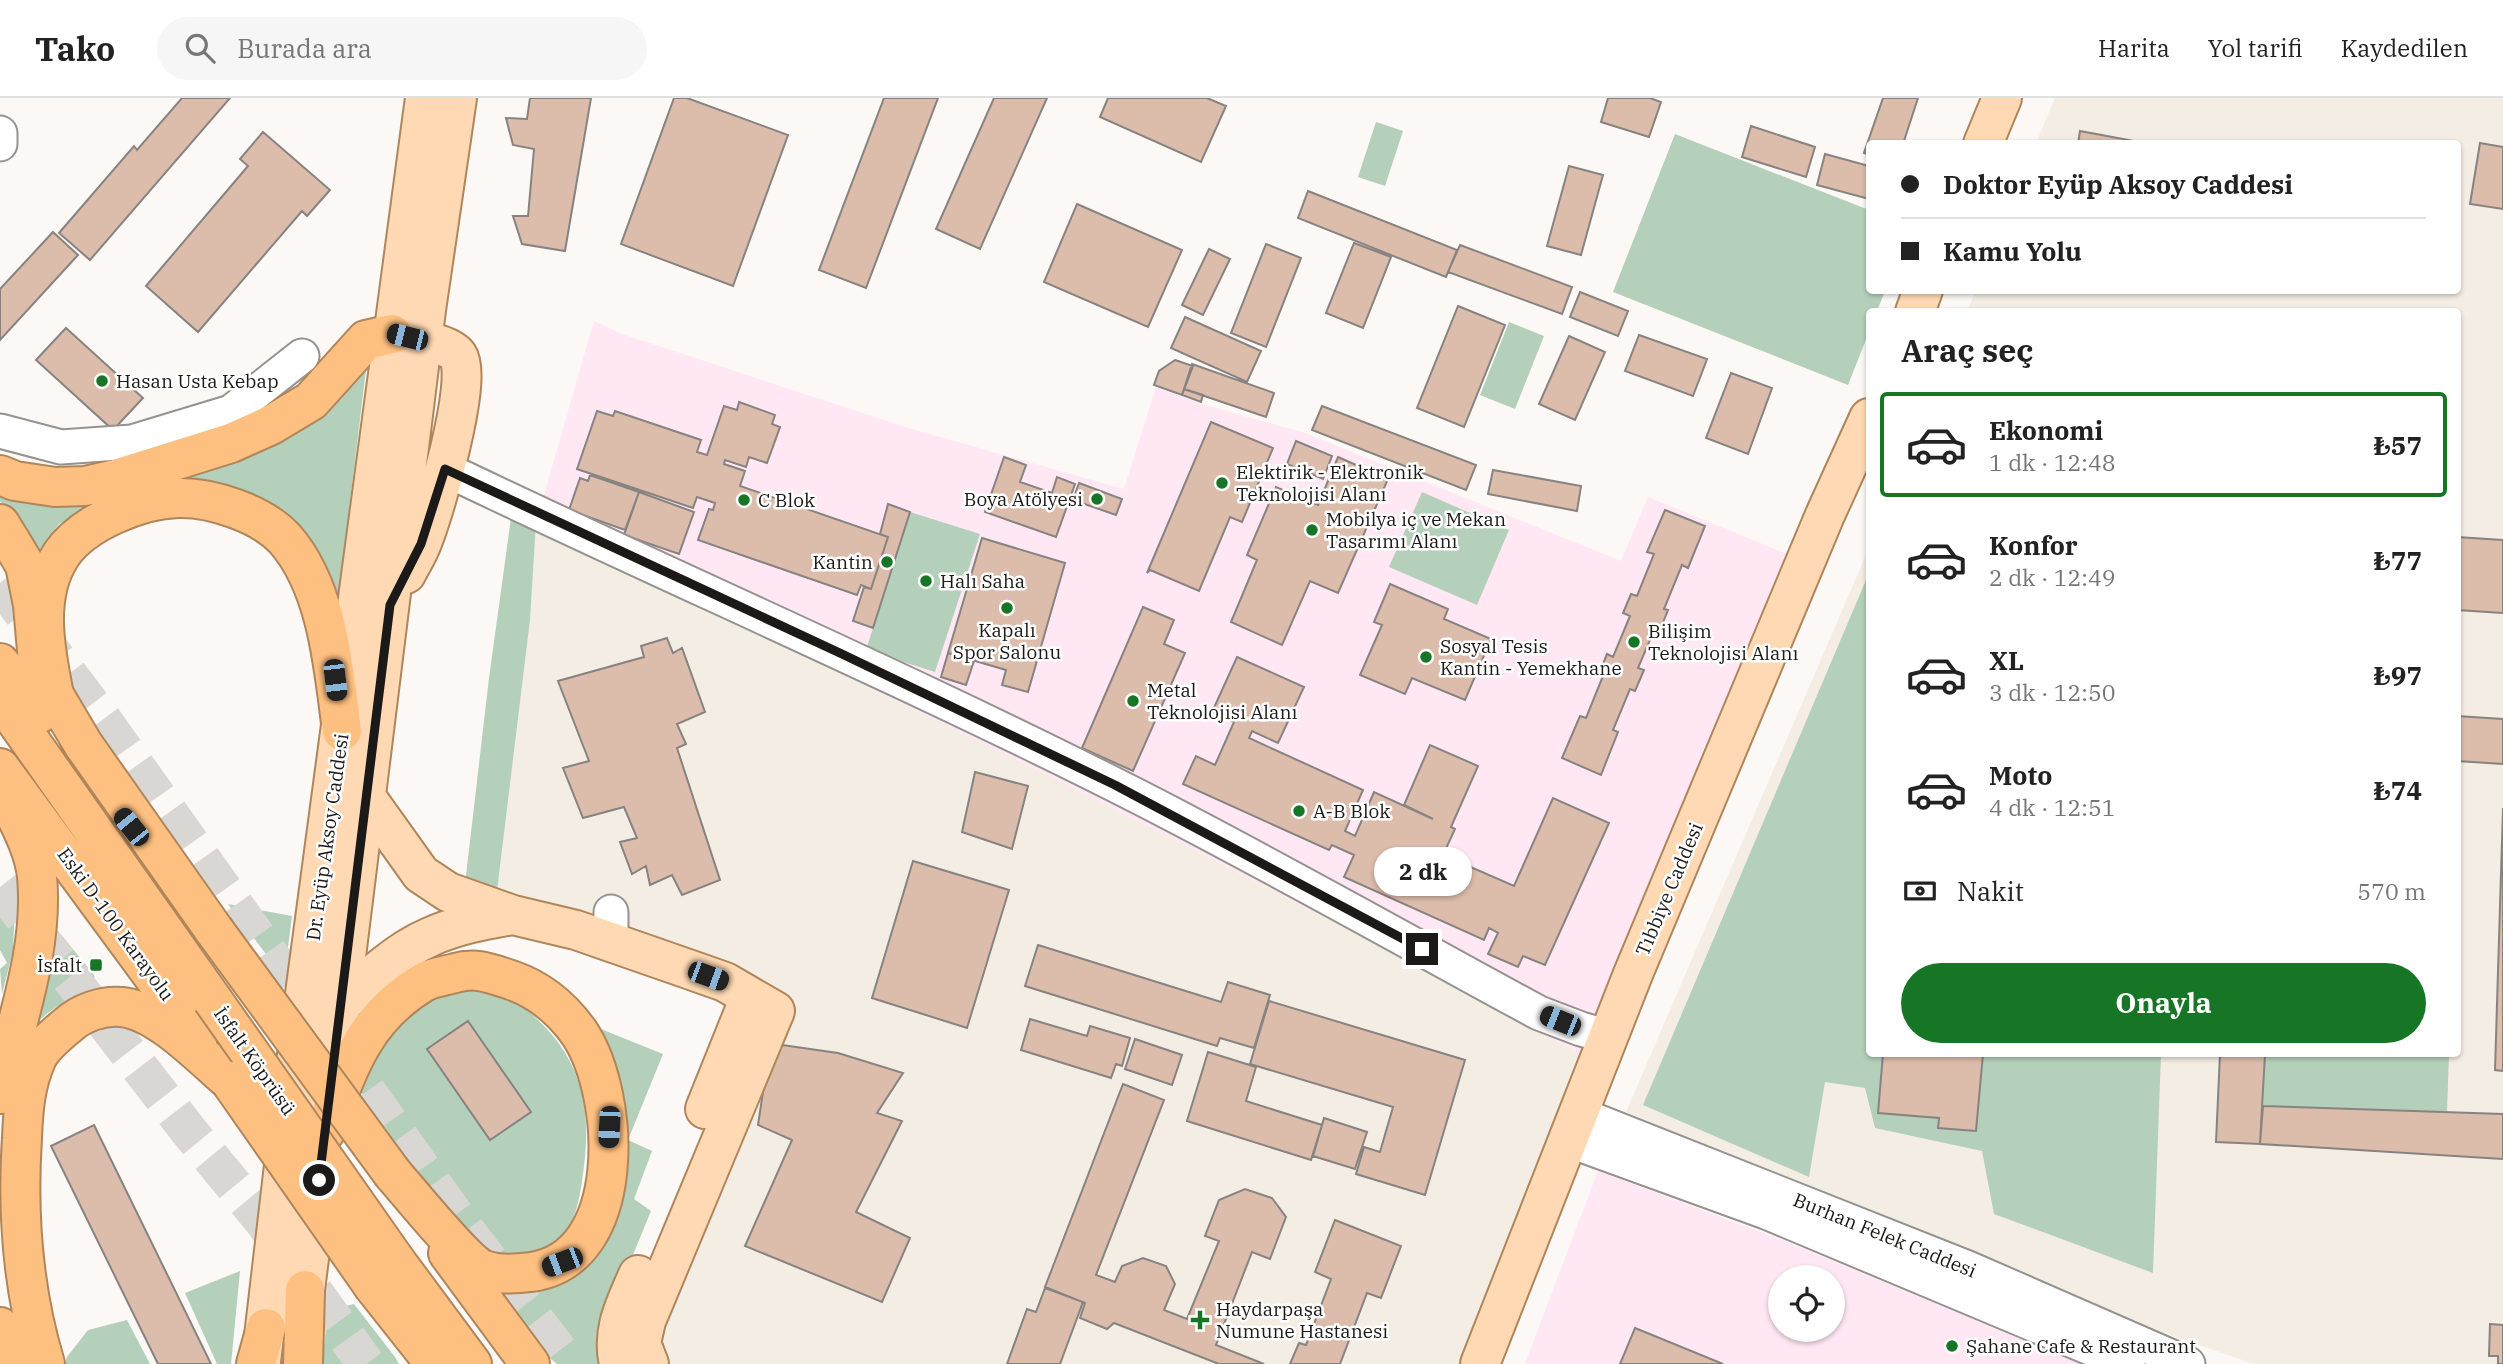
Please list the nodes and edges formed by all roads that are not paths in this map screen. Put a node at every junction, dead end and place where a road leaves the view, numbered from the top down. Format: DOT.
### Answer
graph roads {
  1 [pos="425,98"];
  2 [pos="457,98"];
  3 [pos="2002,98"];
  4 [pos="0,133"];
  5 [pos="1985,140"];
  6 [pos="0,144"];
  7 [pos="407,337"];
  8 [pos="302,356"];
  9 [pos="1866,425"];
  10 [pos="0,431"];
  11 [pos="445,469"];
  12 [pos="0,475"];
  13 [pos="0,524"];
  14 [pos="390,605"];
  15 [pos="0,663"];
  16 [pos="54,695"];
  17 [pos="0,698"];
  18 [pos="342,731"];
  19 [pos="0,768"];
  20 [pos="0,785"];
  21 [pos="366,797"];
  22 [pos="513,915"];
  23 [pos="214,930"];
  24 [pos="212,999"];
  25 [pos="762,1004"];
  26 [pos="340,1006"];
  27 [pos="1604,1049"];
  28 [pos="230,1081"];
  29 [pos="0,1094"];
  30 [pos="1573,1127"];
  31 [pos="325,1132"];
  32 [pos="393,1174"];
  33 [pos="384,1273"];
  34 [pos="305,1290"];
  35 [pos="0,1327"];
  36 [pos="261,1352"];
  37 [pos="13,1364"];
  38 [pos="45,1364"];
  39 [pos="296,1364"];
  40 [pos="303,1364"];
  41 [pos="419,1364"];
  42 [pos="435,1364"];
  43 [pos="472,1364"];
  44 [pos="530,1364"];
  45 [pos="619,1364"];
  46 [pos="649,1364"];
  47 [pos="1480,1364"];
  48 [pos="2128,1364"];
  49 [pos="2188,1364"];
  1 -- 7 [label="main road, Dr. Eyüp Aksoy Caddesi"];
  2 -- 7 [label="main road"];
  3 -- 5 [label="main road"];
  4 -- 6 [label="street"];
  7 -- 11 [label="main road"];
  7 -- 12 [label="highway"];
  7 -- 14 [label="main road"];
  7 -- 18 [label="main road, Dr. Eyüp Aksoy Caddesi"];
  8 -- 10 [label="street"];
  9 -- 27 [label="main road, Tıbbiye Caddesi"];
  11 -- 14 [label="main road"];
  11 -- 27 [label="street"];
  13 -- 16 [label="highway"];
  14 -- 21 [label="main road"];
  15 -- 23 [label="highway"];
  16 -- 18 [label="highway"];
  16 -- 23 [label="highway"];
  17 -- 24 [label="highway, Eski D-100 Karayolu"];
  18 -- 36 [label="main road, Dr. Eyüp Aksoy Caddesi"];
  19 -- 28 [label="highway, Eski D-100 Karayolu"];
  20 -- 29 [label="highway"];
  21 -- 22 [label="main road"];
  21 -- 26 [label="main road"];
  22 -- 25 [label="main road"];
  22 -- 26 [label="main road"];
  23 -- 32 [label="highway, bridge"];
  24 -- 33 [label="highway, İsfalt Köprüsü, bridge"];
  25 -- 45 [label="main road"];
  25 -- 46 [label="main road"];
  26 -- 31 [label="main road"];
  27 -- 30 [label="main road, Tıbbiye Caddesi"];
  28 -- 33 [label="highway, İsfalt Köprüsü, bridge"];
  28 -- 38 [label="highway"];
  30 -- 47 [label="main road, Tıbbiye Caddesi"];
  30 -- 48 [label="street, Burhan Felek Caddesi"];
  30 -- 49 [label="street, Burhan Felek Caddesi"];
  31 -- 32 [label="highway"];
  31 -- 34 [label="main road"];
  32 -- 44 [label="highway"];
  33 -- 41 [label="highway"];
  33 -- 42 [label="highway"];
  33 -- 43 [label="highway"];
  34 -- 39 [label="main road"];
  34 -- 40 [label="highway"];
  35 -- 37 [label="highway"];
}
